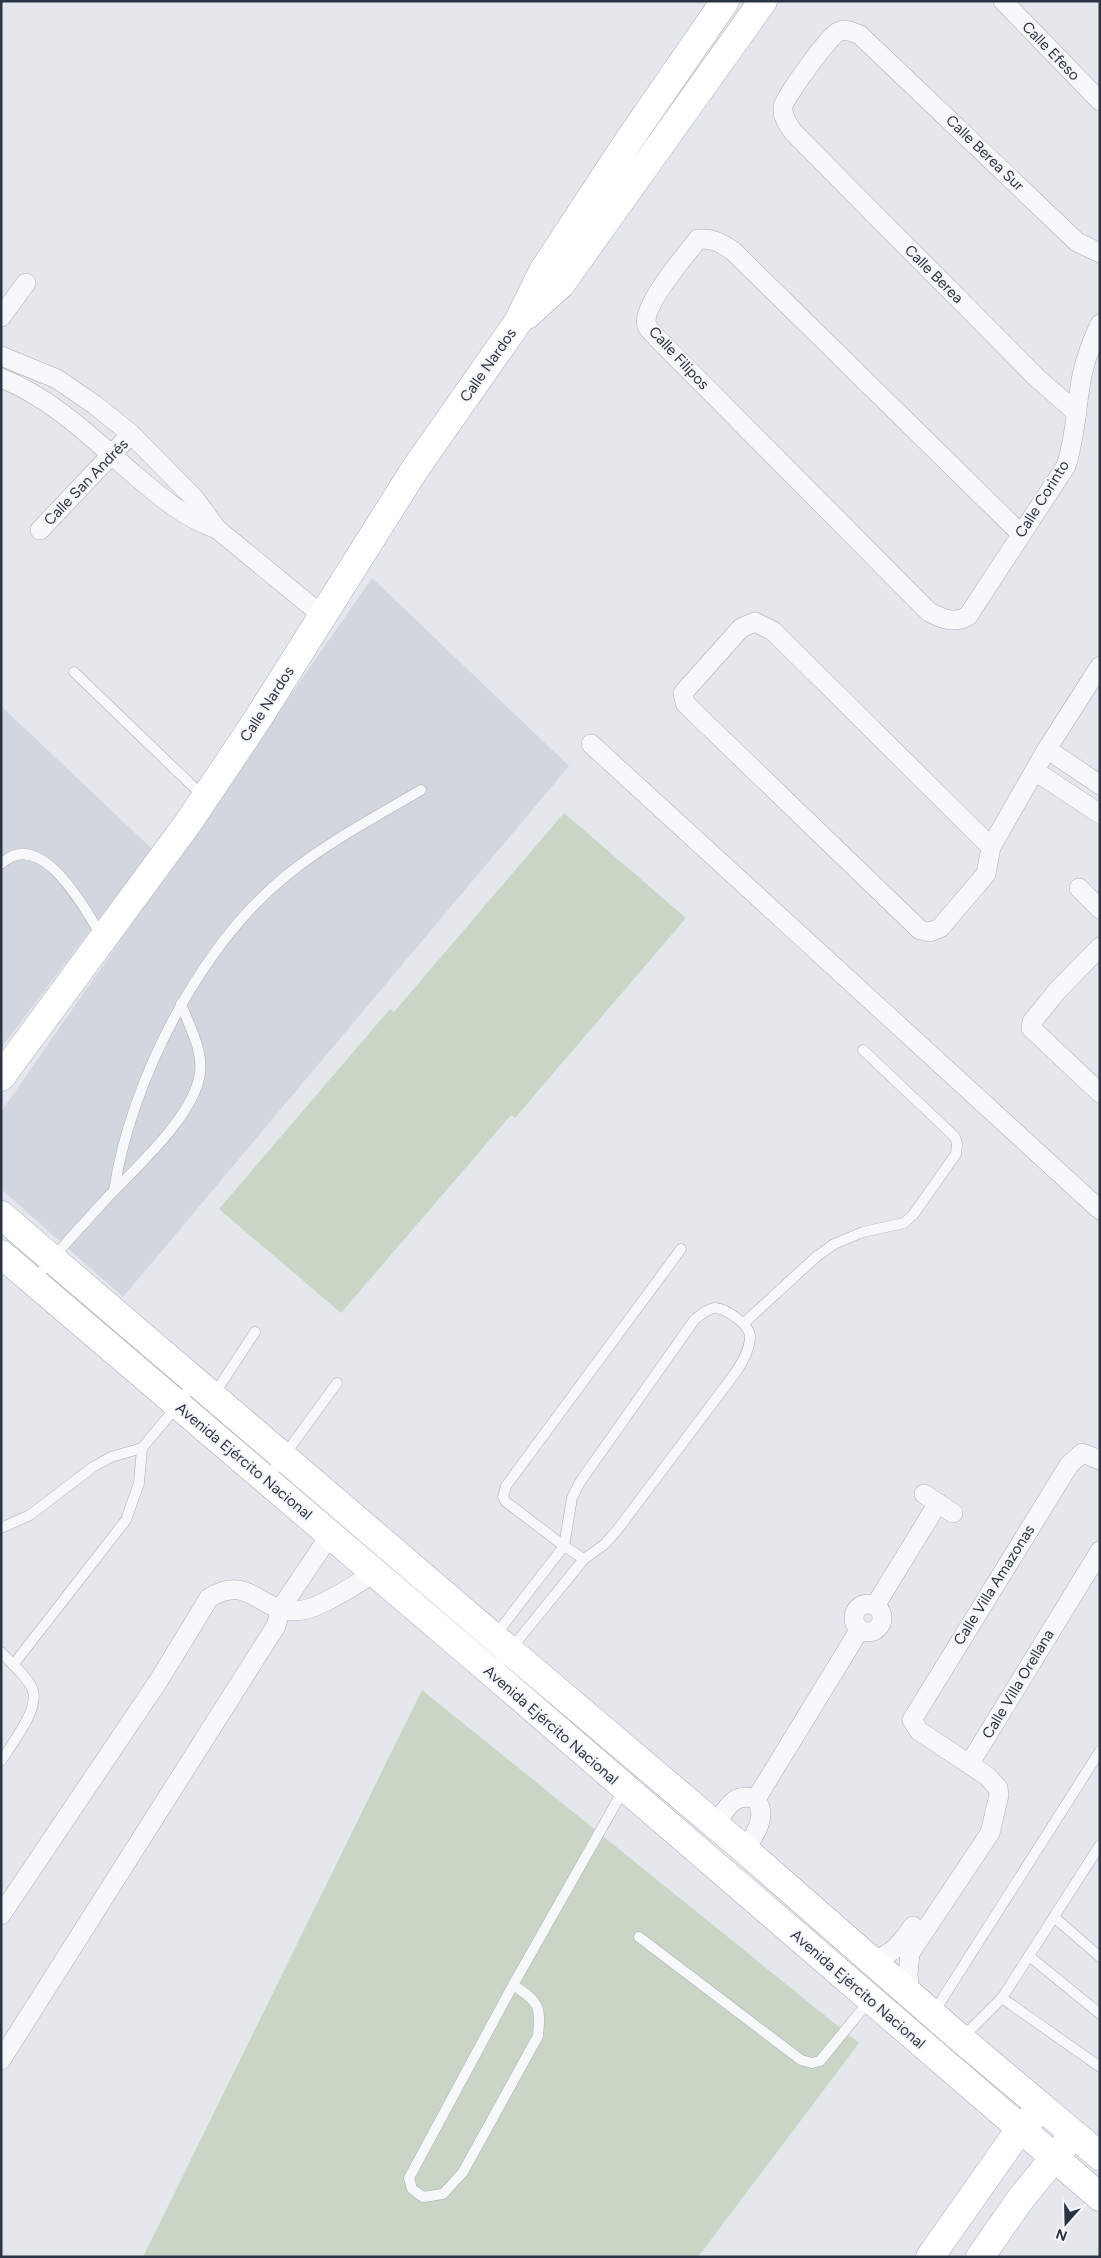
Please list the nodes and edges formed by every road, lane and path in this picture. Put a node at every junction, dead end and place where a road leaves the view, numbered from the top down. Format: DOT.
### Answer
graph roads {
  1 [pos="725,1"];
  2 [pos="763,1"];
  3 [pos="1003,1"];
  4 [pos="1100,101"];
  5 [pos="793,132"];
  6 [pos="1100,253"];
  7 [pos="26,283"];
  8 [pos="1,317"];
  9 [pos="518,322"];
  10 [pos="1100,324"];
  11 [pos="10,359"];
  12 [pos="2,380"];
  13 [pos="1077,413"];
  14 [pos="132,434"];
  15 [pos="111,455"];
  16 [pos="217,529"];
  17 [pos="40,530"];
  18 [pos="1021,534"];
  19 [pos="324,616"];
  20 [pos="950,621"];
  21 [pos="1100,666"];
  22 [pos="74,672"];
  23 [pos="591,744"];
  24 [pos="1047,749"];
  25 [pos="1035,771"];
  26 [pos="1100,785"];
  27 [pos="421,790"];
  28 [pos="205,798"];
  29 [pos="1100,814"];
  30 [pos="992,847"];
  31 [pos="1,864"];
  32 [pos="1079,888"];
  33 [pos="1100,909"];
  34 [pos="103,938"];
  35 [pos="1100,947"];
  36 [pos="182,1004"];
  37 [pos="863,1050"];
  38 [pos="1,1077"];
  39 [pos="1100,1093"];
  40 [pos="114,1191"];
  41 [pos="1100,1210"];
  42 [pos="1,1215"];
  43 [pos="681,1249"];
  44 [pos="1,1254"];
  45 [pos="52,1258"];
  46 [pos="33,1281"];
  47 [pos="744,1323"];
  48 [pos="255,1332"];
  49 [pos="337,1383"];
  50 [pos="198,1403"];
  51 [pos="142,1448"];
  52 [pos="283,1456"];
  53 [pos="1100,1460"];
  54 [pos="266,1480"];
  55 [pos="938,1503"];
  56 [pos="1,1528"];
  57 [pos="330,1535"];
  58 [pos="564,1546"];
  59 [pos="1100,1550"];
  60 [pos="584,1559"];
  61 [pos="375,1573"];
  62 [pos="281,1608"];
  63 [pos="1,1652"];
  64 [pos="490,1652"];
  65 [pos="13,1665"];
  66 [pos="1100,1752"];
  67 [pos="1,1761"];
  68 [pos="970,1763"];
  69 [pos="624,1788"];
  70 [pos="756,1799"];
  71 [pos="715,1825"];
  72 [pos="1100,1846"];
  73 [pos="745,1850"];
  74 [pos="1,1915"];
  75 [pos="1054,1917"];
  76 [pos="639,1937"];
  77 [pos="905,1949"];
  78 [pos="1029,1956"];
  79 [pos="1100,1957"];
  80 [pos="872,1960"];
  81 [pos="513,1985"];
  82 [pos="910,1993"];
  83 [pos="1002,1998"];
  84 [pos="870,2000"];
  85 [pos="933,2014"];
  86 [pos="1100,2014"];
  87 [pos="961,2039"];
  88 [pos="1,2060"];
  89 [pos="1100,2067"];
  90 [pos="1042,2107"];
  91 [pos="1020,2129"];
  92 [pos="1074,2134"];
  93 [pos="1100,2156"];
  94 [pos="1053,2158"];
  95 [pos="1100,2197"];
  96 [pos="930,2257"];
  97 [pos="980,2257"];
  1 -- 9 [label="main road, Calle Nardos"];
  2 -- 9 [label="main road, Calle Nardos"];
  3 -- 4 [label="street, Calle Efeso"];
  5 -- 6 [label="street, Calle Berea Sur"];
  5 -- 13 [label="street, Calle Berea"];
  7 -- 8 [label="street"];
  9 -- 19 [label="main road, Calle Nardos"];
  10 -- 13 [label="street, Calle Corinto"];
  11 -- 12 [label="street"];
  11 -- 14 [label="street"];
  12 -- 15 [label="street"];
  13 -- 18 [label="street, Calle Corinto"];
  14 -- 15 [label="street, Calle San Andrés"];
  14 -- 16 [label="street"];
  15 -- 16 [label="street"];
  15 -- 17 [label="street, Calle San Andrés"];
  16 -- 19 [label="street"];
  18 -- 20 [label="street, Calle Corinto"];
  18 -- 20 [label="street, Calle Filipos"];
  19 -- 28 [label="main road, Calle Nardos"];
  21 -- 24 [label="street"];
  22 -- 28 [label="lane"];
  23 -- 41 [label="street"];
  24 -- 25 [label="street"];
  24 -- 26 [label="street"];
  25 -- 29 [label="street"];
  25 -- 30 [label="street"];
  27 -- 36 [label="lane"];
  28 -- 34 [label="main road, Calle Nardos"];
  30 -- 30 [label="street"];
  31 -- 34 [label="lane"];
  32 -- 33 [label="street"];
  34 -- 38 [label="main road, Calle Nardos"];
  35 -- 39 [label="street"];
  36 -- 40 [label="lane"];
  36 -- 40 [label="lane"];
  37 -- 47 [label="lane"];
  40 -- 45 [label="lane"];
  42 -- 45 [label="main road, Avenida Ejército Nacional"];
  43 -- 58 [label="lane"];
  44 -- 46 [label="main road, Avenida Ejército Nacional"];
  45 -- 46 [label="lane"];
  45 -- 50 [label="main road, Avenida Ejército Nacional"];
  46 -- 50 [label="main road, Avenida Ejército Nacional"];
  47 -- 58 [label="lane"];
  47 -- 60 [label="lane"];
  48 -- 50 [label="lane"];
  49 -- 52 [label="lane"];
  50 -- 51 [label="lane"];
  50 -- 52 [label="main road, Avenida Ejército Nacional"];
  50 -- 54 [label="main road, Avenida Ejército Nacional"];
  51 -- 56 [label="lane"];
  51 -- 65 [label="lane"];
  52 -- 54 [label="lane"];
  52 -- 64 [label="main road, Avenida Ejército Nacional"];
  53 -- 68 [label="street, Calle Villa Amazonas"];
  54 -- 57 [label="main road, Avenida Ejército Nacional"];
  55 -- 70 [label="street"];
  57 -- 61 [label="main road, Avenida Ejército Nacional"];
  57 -- 62 [label="street"];
  58 -- 60 [label="lane"];
  58 -- 64 [label="lane"];
  59 -- 68 [label="street, Calle Villa Orellana"];
  60 -- 64 [label="lane"];
  61 -- 62 [label="street"];
  61 -- 64 [label="main road, Avenida Ejército Nacional"];
  62 -- 74 [label="street"];
  62 -- 88 [label="street"];
  63 -- 65 [label="lane"];
  64 -- 69 [label="main road, Avenida Ejército Nacional"];
  64 -- 71 [label="main road, Avenida Ejército Nacional"];
  65 -- 67 [label="lane"];
  66 -- 85 [label="lane"];
  68 -- 77 [label="street"];
  69 -- 81 [label="lane"];
  69 -- 84 [label="main road, Avenida Ejército Nacional"];
  70 -- 71 [label="street"];
  70 -- 73 [label="street"];
  71 -- 73 [label="main road, Avenida Ejército Nacional"];
  72 -- 75 [label="lane"];
  73 -- 80 [label="main road, Avenida Ejército Nacional"];
  75 -- 78 [label="lane"];
  75 -- 79 [label="lane"];
  76 -- 84 [label="lane"];
  77 -- 80 [label="street"];
  77 -- 82 [label="street"];
  78 -- 83 [label="lane"];
  78 -- 86 [label="lane"];
  80 -- 82 [label="main road, Avenida Ejército Nacional"];
  81 -- 81 [label="lane"];
  82 -- 85 [label="main road, Avenida Ejército Nacional"];
  83 -- 87 [label="lane"];
  83 -- 89 [label="lane"];
  84 -- 91 [label="main road, Avenida Ejército Nacional"];
  85 -- 87 [label="main road, Avenida Ejército Nacional"];
  87 -- 90 [label="main road, Avenida Ejército Nacional"];
  90 -- 91 [label="main road"];
  90 -- 92 [label="main road, Avenida Ejército Nacional"];
  91 -- 94 [label="main road, Avenida Ejército Nacional"];
  91 -- 96 [label="main road"];
  92 -- 93 [label="main road, Avenida Ejército Nacional"];
  92 -- 94 [label="main road"];
  94 -- 95 [label="main road, Avenida Ejército Nacional"];
  94 -- 97 [label="main road"];
}
